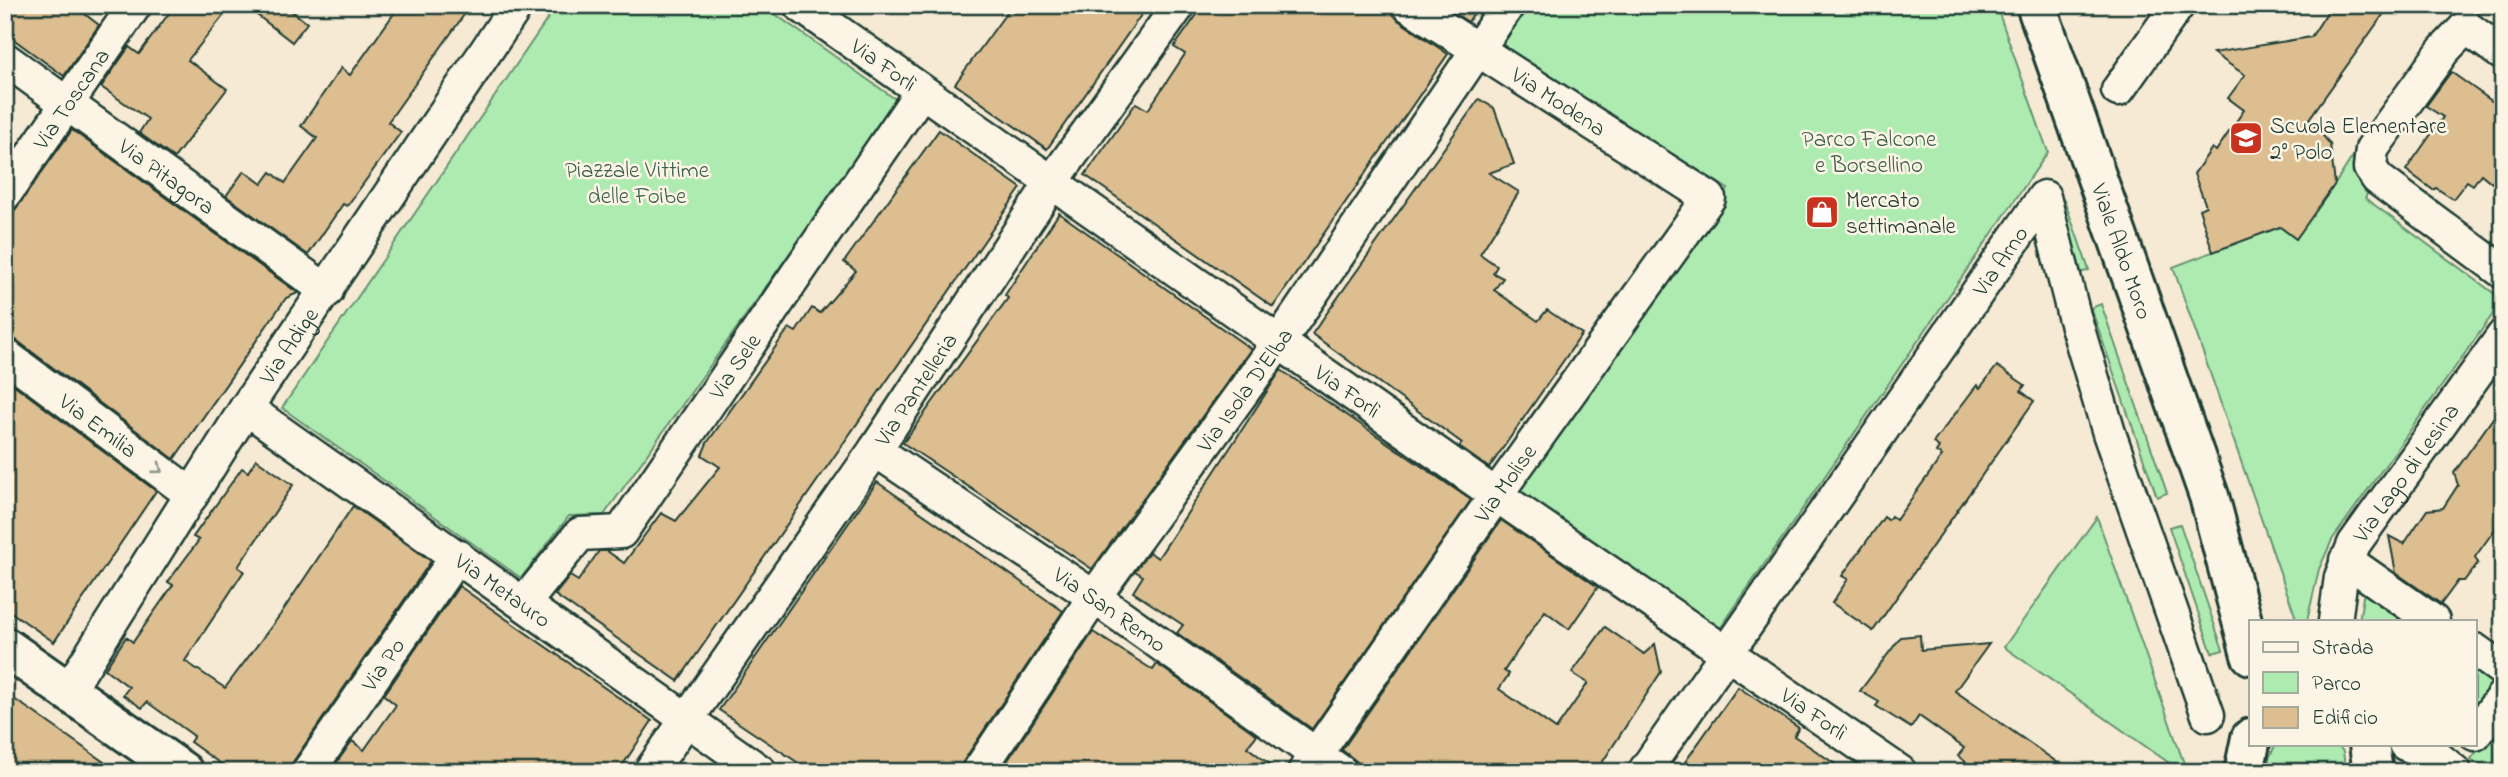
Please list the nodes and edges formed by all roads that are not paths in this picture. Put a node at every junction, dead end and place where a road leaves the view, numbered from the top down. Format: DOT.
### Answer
graph roads {
  1 [pos="135,5"];
  2 [pos="517,5"];
  3 [pos="800,5"];
  4 [pos="1179,5"];
  5 [pos="1408,5"];
  6 [pos="1508,5"];
  7 [pos="2036,5"];
  8 [pos="2178,5"];
  9 [pos="2464,16"];
  10 [pos="1479,49"];
  11 [pos="2503,54"];
  12 [pos="5,59"];
  13 [pos="2118,90"];
  14 [pos="921,92"];
  15 [pos="69,104"];
  16 [pos="1052,182"];
  17 [pos="5,194"];
  18 [pos="1709,198"];
  19 [pos="2503,272"];
  20 [pos="327,291"];
  21 [pos="2503,336"];
  22 [pos="1279,342"];
  23 [pos="5,355"];
  24 [pos="246,408"];
  25 [pos="875,450"];
  26 [pos="192,495"];
  27 [pos="1496,495"];
  28 [pos="2209,496"];
  29 [pos="457,556"];
  30 [pos="2346,559"];
  31 [pos="1094,597"];
  32 [pos="524,603"];
  33 [pos="2266,620"];
  34 [pos="2335,620"];
  35 [pos="2433,620"];
  36 [pos="5,647"];
  37 [pos="2249,647"];
  38 [pos="2476,651"];
  39 [pos="1727,653"];
  40 [pos="2503,670"];
  41 [pos="68,691"];
  42 [pos="2503,696"];
  43 [pos="2208,715"];
  44 [pos="686,720"];
  45 [pos="2476,733"];
  46 [pos="2250,746"];
  47 [pos="2369,746"];
  48 [pos="2411,746"];
  49 [pos="1321,766"];
  50 [pos="2447,767"];
  51 [pos="183,772"];
  52 [pos="308,772"];
  53 [pos="650,772"];
  54 [pos="761,772"];
  55 [pos="978,772"];
  56 [pos="1644,772"];
  57 [pos="1900,772"];
  58 [pos="2245,772"];
  59 [pos="2373,772"];
  1 -- 15 [label="street, Via Toscana"];
  2 -- 20 [label="street, Via Adige"];
  3 -- 14 [label="street, Via Forlì"];
  4 -- 16 [label="street, Via Pantelleria"];
  5 -- 10 [label="street, Via Modena"];
  6 -- 10 [label="street, Via Isola D'Elba"];
  7 -- 28 [label="main road, Viale Aldo Moro"];
  8 -- 13 [label="street"];
  9 -- 11 [label="street"];
  9 -- 19 [label="street"];
  10 -- 18 [label="street, Via Modena"];
  10 -- 22 [label="street, Via Isola D'Elba"];
  12 -- 15 [label="street, Via Pitagora"];
  14 -- 16 [label="street, Via Forlì"];
  14 -- 32 [label="street, Via Sele"];
  15 -- 17 [label="street, Via Toscana"];
  15 -- 20 [label="street, Via Pitagora"];
  16 -- 22 [label="street, Via Forlì"];
  16 -- 25 [label="street, Via Pantelleria"];
  18 -- 27 [label="street, Via Molise"];
  20 -- 24 [label="street, Via Adige"];
  21 -- 30 [label="street, Via Lago di Lesina"];
  22 -- 27 [label="street, Via Forlì"];
  22 -- 31 [label="street, Via Isola D'Elba"];
  23 -- 26 [label="street, Via Emilia, one-way"];
  24 -- 26 [label="street, Via Adige"];
  24 -- 29 [label="street, Via Metauro"];
  25 -- 31 [label="street, Via San Remo"];
  25 -- 44 [label="street, Via Pantelleria"];
  26 -- 41 [label="street, Via Adige"];
  27 -- 39 [label="street, Via Forlì"];
  27 -- 49 [label="street, Via Molise"];
  28 -- 33 [label="main road, Viale Aldo Moro"];
  28 -- 37 [label="main road, Viale Aldo Moro"];
  29 -- 32 [label="street, Via Metauro"];
  29 -- 52 [label="street, Via Po"];
  30 -- 34 [label="street, Via Lago di Lesina"];
  30 -- 35 [label="street"];
  31 -- 49 [label="street, Via San Remo"];
  31 -- 55 [label="street, Via Isola D'Elba"];
  32 -- 44 [label="street, Via Metauro"];
  36 -- 41 [label="main road"];
  38 -- 40 [label="street"];
  39 -- 43 [label="street, Via Arno"];
  39 -- 56 [label="street, Via Arno"];
  39 -- 57 [label="street, Via Forlì"];
  41 -- 51 [label="main road"];
  42 -- 45 [label="street"];
  44 -- 53 [label="street, Via Pantelleria"];
  44 -- 54 [label="street, Via Metauro"];
  46 -- 58 [label="main road"];
  47 -- 59 [label="main road"];
  48 -- 50 [label="street"];
}
